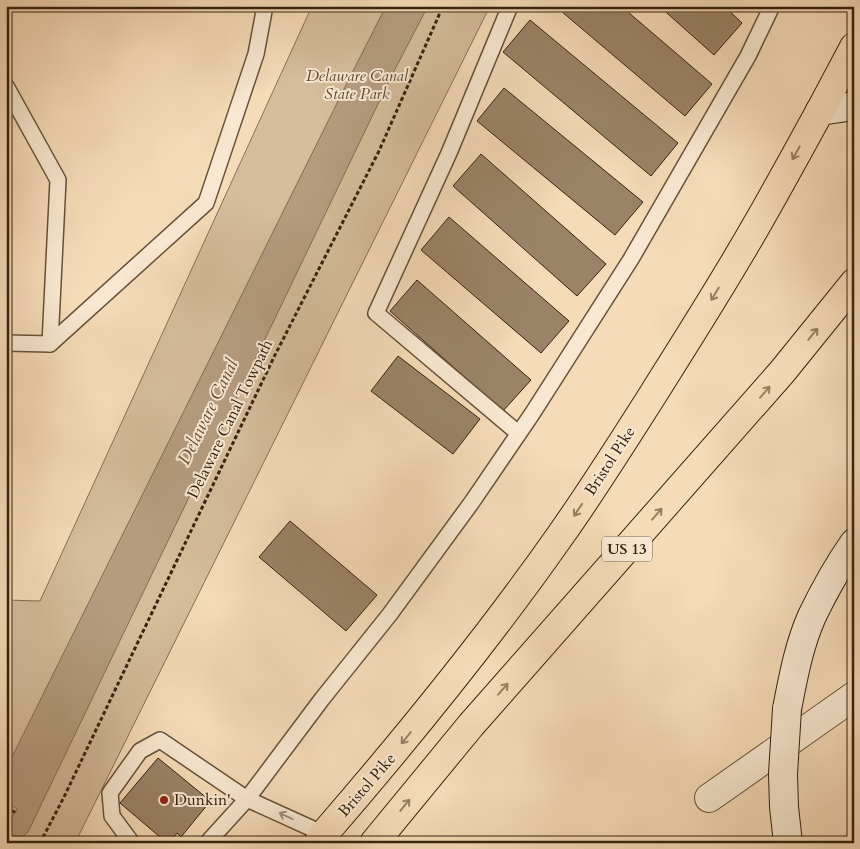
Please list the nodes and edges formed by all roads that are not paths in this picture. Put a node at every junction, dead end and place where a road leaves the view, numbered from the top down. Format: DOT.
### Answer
graph roads {
  1 [pos="265,6"];
  2 [pos="510,6"];
  3 [pos="772,6"];
  4 [pos="854,47"];
  5 [pos="6,86"];
  6 [pos="854,106"];
  7 [pos="820,110"];
  8 [pos="854,283"];
  9 [pos="6,342"];
  10 [pos="50,344"];
  11 [pos="518,433"];
  12 [pos="854,543"];
  13 [pos="854,696"];
  14 [pos="709,798"];
  15 [pos="247,799"];
  16 [pos="321,838"];
  17 [pos="132,843"];
  18 [pos="207,843"];
  19 [pos="374,843"];
  20 [pos="788,843"];
  1 -- 10 [label="lane"];
  2 -- 11 [label="lane"];
  3 -- 11 [label="lane"];
  4 -- 7 [label="highway, Bristol Pike"];
  5 -- 10 [label="lane"];
  6 -- 7 [label="main road"];
  7 -- 16 [label="highway, Bristol Pike, one-way"];
  19 -- 8 [label="highway, US 13, one-way"];
  9 -- 10 [label="lane"];
  11 -- 15 [label="lane"];
  12 -- 20 [label="main road, bridge"];
  13 -- 14 [label="main road"];
  16 -- 15 [label="lane, one-way"];
  15 -- 17 [label="lane"];
  15 -- 18 [label="lane"];
}
